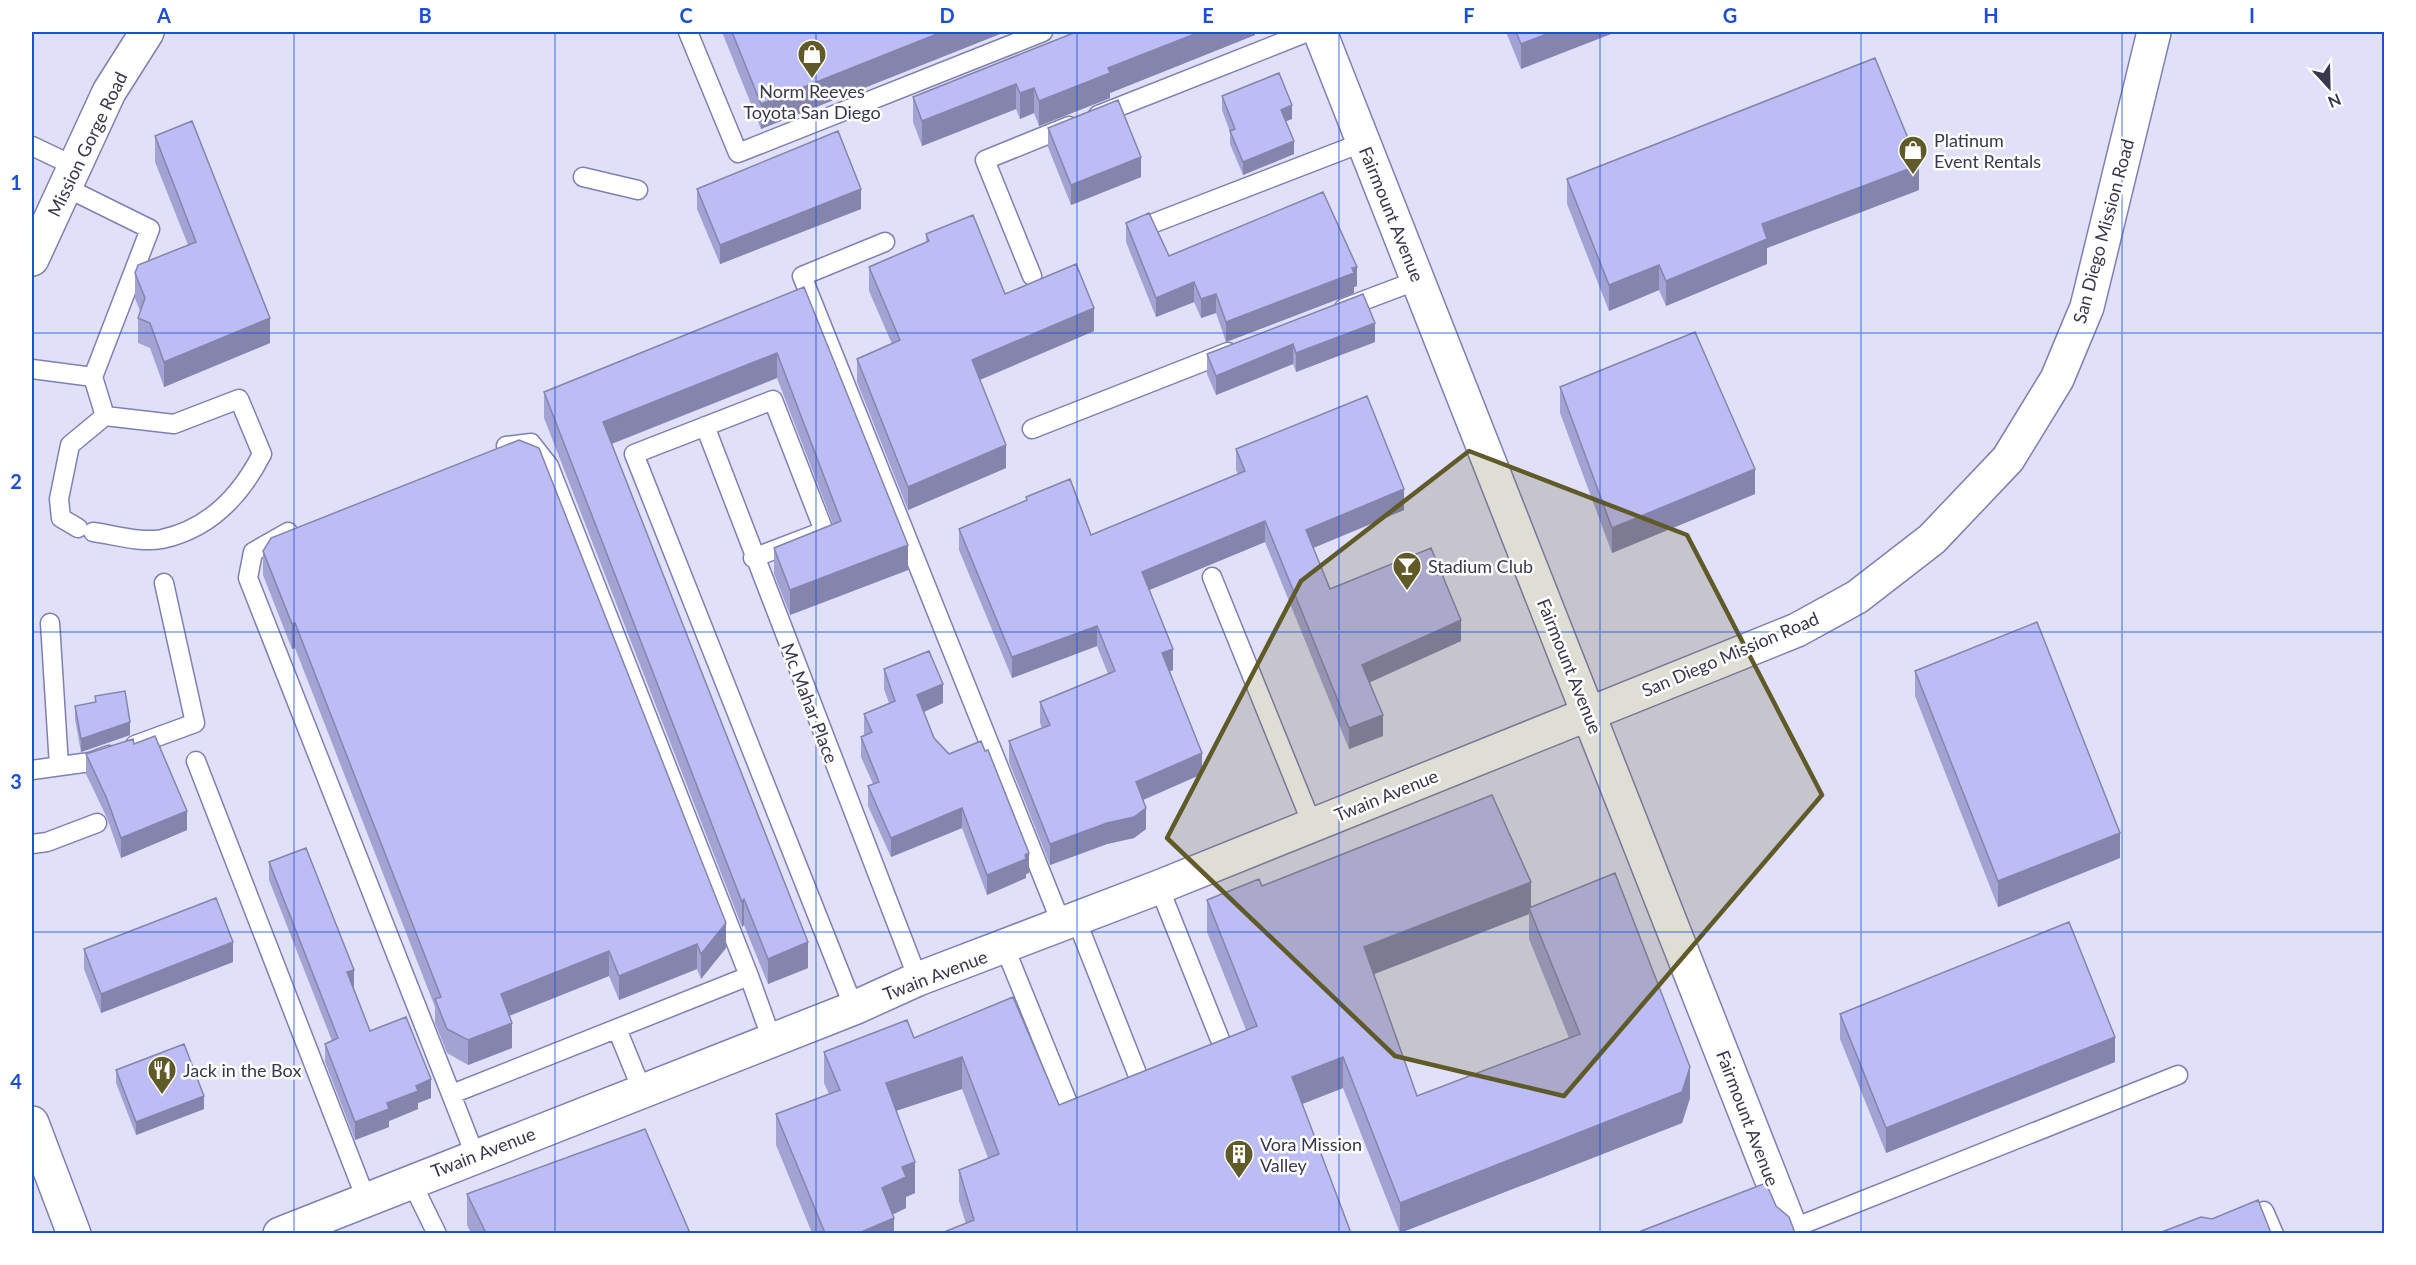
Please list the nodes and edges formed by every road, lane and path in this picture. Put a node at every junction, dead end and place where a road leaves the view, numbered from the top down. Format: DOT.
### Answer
graph roads {
  1 [pos="147,32"];
  2 [pos="688,32"];
  3 [pos="1043,32"];
  4 [pos="1308,32"];
  5 [pos="1320,32"];
  6 [pos="2154,32"];
  7 [pos="1364,142"];
  8 [pos="32,146"];
  9 [pos="70,177"];
  10 [pos="583,177"];
  11 [pos="638,190"];
  12 [pos="1154,223"];
  13 [pos="885,242"];
  14 [pos="32,259"];
  15 [pos="1032,276"];
  16 [pos="1418,280"];
  17 [pos="1326,314"];
  18 [pos="1240,347"];
  19 [pos="32,369"];
  20 [pos="93,377"];
  21 [pos="105,417"];
  22 [pos="705,426"];
  23 [pos="1032,429"];
  24 [pos="492,451"];
  25 [pos="305,526"];
  26 [pos="753,558"];
  27 [pos="1212,577"];
  28 [pos="164,583"];
  29 [pos="50,623"];
  30 [pos="1589,713"];
  31 [pos="195,761"];
  32 [pos="58,766"];
  33 [pos="32,770"];
  34 [pos="97,823"];
  35 [pos="1312,824"];
  36 [pos="32,844"];
  37 [pos="1159,887"];
  38 [pos="1069,922"];
  39 [pos="1005,948"];
  40 [pos="749,976"];
  41 [pos="918,979"];
  42 [pos="854,1008"];
  43 [pos="617,1029"];
  44 [pos="772,1040"];
  45 [pos="1194,1064"];
  46 [pos="2178,1075"];
  47 [pos="1162,1077"];
  48 [pos="1142,1086"];
  49 [pos="642,1090"];
  50 [pos="1122,1093"];
  51 [pos="452,1094"];
  52 [pos="1102,1101"];
  53 [pos="32,1123"];
  54 [pos="476,1155"];
  55 [pos="411,1180"];
  56 [pos="366,1199"];
  57 [pos="1792,1231"];
  58 [pos="74,1233"];
  59 [pos="280,1233"];
  60 [pos="437,1233"];
  61 [pos="2208,1233"];
  62 [pos="2274,1233"];
  1 -- 9 [label="main road, Mission Gorge Road"];
  2 -- 3 [label="lane"];
  4 -- 15 [label="lane"];
  5 -- 7 [label="main road, Fairmount Avenue"];
  6 -- 30 [label="main road, San Diego Mission Road"];
  7 -- 12 [label="lane"];
  7 -- 16 [label="main road, Fairmount Avenue"];
  8 -- 9 [label="lane"];
  9 -- 14 [label="main road, Mission Gorge Road"];
  9 -- 20 [label="lane"];
  10 -- 11 [label="lane"];
  13 -- 38 [label="lane"];
  16 -- 17 [label="lane"];
  16 -- 30 [label="main road, Fairmount Avenue"];
  18 -- 23 [label="lane"];
  19 -- 20 [label="lane"];
  20 -- 21 [label="lane"];
  21 -- 21 [label="lane"];
  22 -- 26 [label="lane, Mc Mahar Place"];
  22 -- 26 [label="lane"];
  22 -- 42 [label="lane"];
  24 -- 40 [label="lane"];
  25 -- 51 [label="lane"];
  26 -- 41 [label="lane, Mc Mahar Place"];
  27 -- 35 [label="lane"];
  28 -- 32 [label="lane"];
  29 -- 32 [label="lane"];
  30 -- 35 [label="main road, Twain Avenue"];
  30 -- 57 [label="main road, Fairmount Avenue"];
  31 -- 56 [label="lane"];
  32 -- 33 [label="lane"];
  34 -- 36 [label="lane"];
  35 -- 37 [label="main road, Twain Avenue"];
  37 -- 38 [label="main road, Twain Avenue"];
  37 -- 45 [label="lane"];
  38 -- 39 [label="main road, Twain Avenue"];
  38 -- 48 [label="lane"];
  39 -- 41 [label="main road, Twain Avenue"];
  39 -- 52 [label="lane"];
  40 -- 43 [label="lane"];
  40 -- 44 [label="lane"];
  41 -- 42 [label="main road, Twain Avenue"];
  42 -- 44 [label="main road, Twain Avenue"];
  43 -- 49 [label="lane"];
  43 -- 51 [label="lane"];
  44 -- 49 [label="main road, Twain Avenue"];
  46 -- 57 [label="lane"];
  47 -- 48 [label="lane"];
  48 -- 50 [label="lane"];
  49 -- 54 [label="main road, Twain Avenue"];
  51 -- 54 [label="lane"];
  53 -- 58 [label="main road"];
  54 -- 55 [label="main road, Twain Avenue"];
  55 -- 56 [label="main road, Twain Avenue"];
  55 -- 60 [label="lane"];
  56 -- 59 [label="main road, Twain Avenue"];
  61 -- 62 [label="lane"];
}
